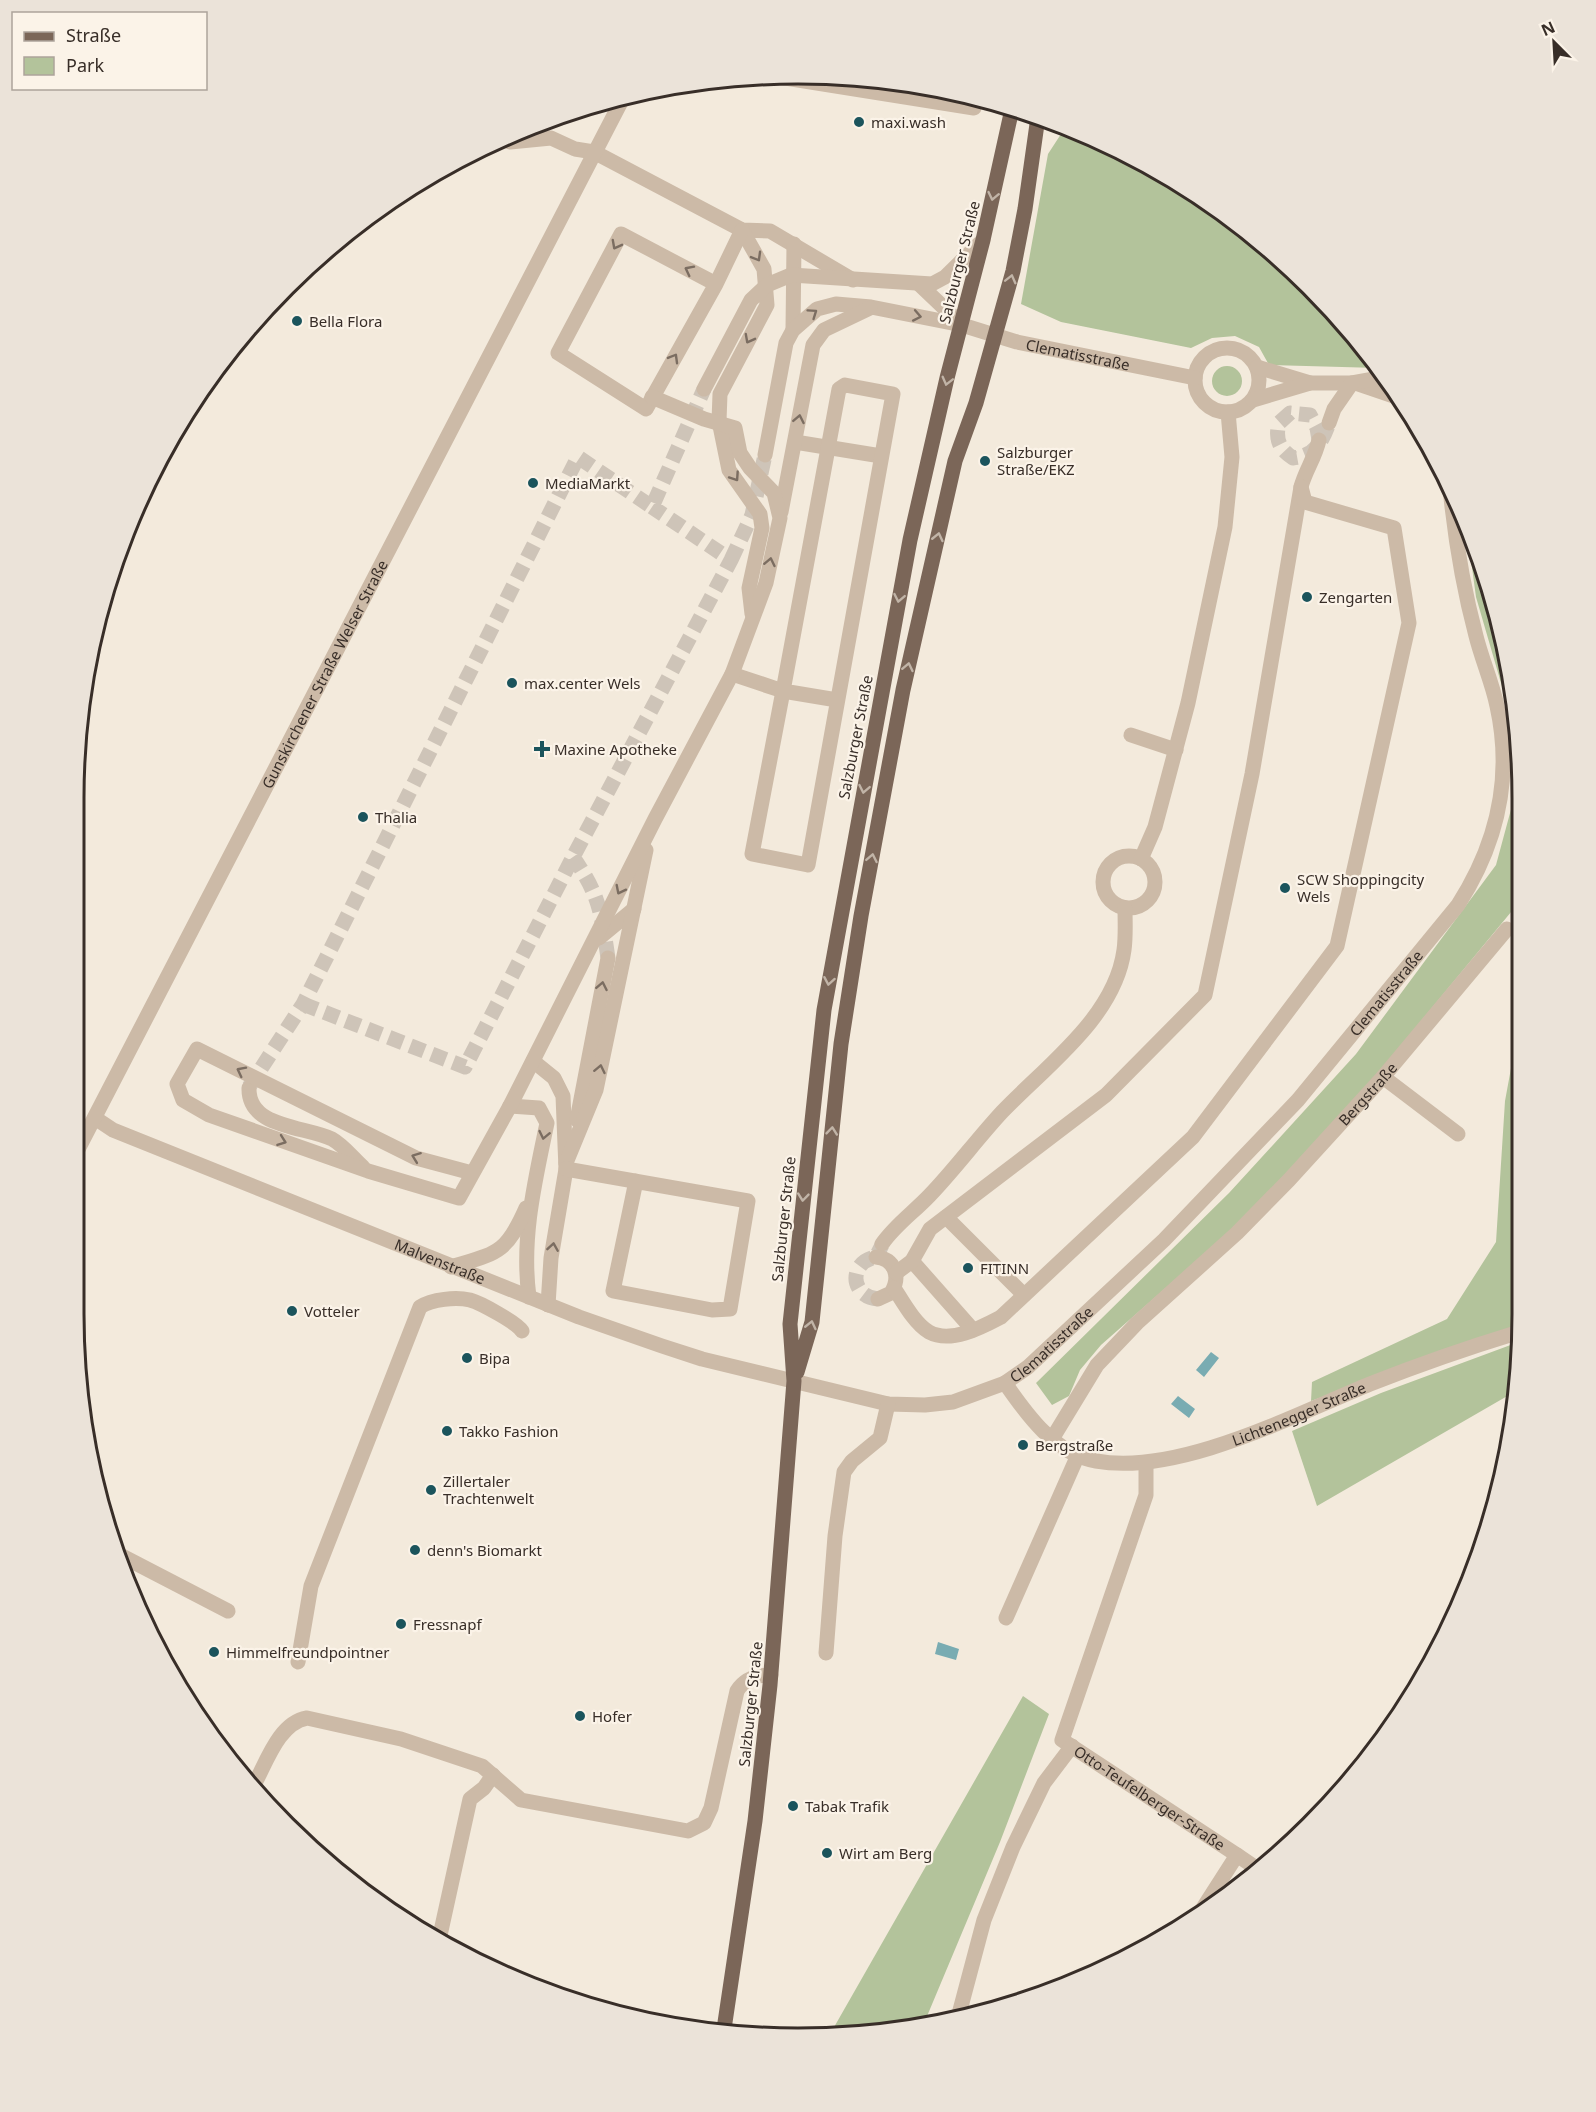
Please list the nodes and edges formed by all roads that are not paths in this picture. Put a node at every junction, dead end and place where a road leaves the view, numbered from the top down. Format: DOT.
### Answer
graph roads {
  1 [pos="832,85"];
  2 [pos="617,107"];
  3 [pos="974,108"];
  4 [pos="1010,117"];
  5 [pos="1037,125"];
  6 [pos="518,141"];
  7 [pos="594,152"];
  8 [pos="742,231"];
  9 [pos="983,240"];
  10 [pos="794,244"];
  11 [pos="791,275"];
  12 [pos="853,280"];
  13 [pos="716,284"];
  14 [pos="919,284"];
  15 [pos="767,285"];
  16 [pos="871,308"];
  17 [pos="962,325"];
  18 [pos="793,330"];
  19 [pos="996,335"];
  20 [pos="1257,367"];
  21 [pos="1195,378"];
  22 [pos="1375,378"];
  23 [pos="1352,382"];
  24 [pos="1310,383"];
  25 [pos="704,389"];
  26 [pos="1387,394"];
  27 [pos="652,397"];
  28 [pos="1253,400"];
  29 [pos="1228,412"];
  30 [pos="719,422"];
  31 [pos="1329,423"];
  32 [pos="1319,440"];
  33 [pos="795,442"];
  34 [pos="828,448"];
  35 [pos="765,455"];
  36 [pos="880,456"];
  37 [pos="1301,487"];
  38 [pos="1454,516"];
  39 [pos="780,518"];
  40 [pos="752,618"];
  41 [pos="732,674"];
  42 [pos="783,691"];
  43 [pos="837,700"];
  44 [pos="1131,735"];
  45 [pos="1176,750"];
  46 [pos="656,819"];
  47 [pos="1141,859"];
  48 [pos="1125,908"];
  49 [pos="634,909"];
  50 [pos="1507,929"];
  51 [pos="592,944"];
  52 [pos="608,958"];
  53 [pos="533,1061"];
  54 [pos="1383,1077"];
  55 [pos="249,1088"];
  56 [pos="510,1106"];
  57 [pos="95,1118"];
  58 [pos="1458,1134"];
  59 [pos="84,1138"];
  60 [pos="572,1146"];
  61 [pos="566,1166"];
  62 [pos="368,1171"];
  63 [pos="472,1173"];
  64 [pos="636,1180"];
  65 [pos="532,1194"];
  66 [pos="946,1217"];
  67 [pos="912,1261"];
  68 [pos="451,1267"];
  69 [pos="896,1273"];
  70 [pos="894,1288"];
  71 [pos="1024,1294"];
  72 [pos="529,1297"];
  73 [pos="878,1299"];
  74 [pos="548,1305"];
  75 [pos="973,1330"];
  76 [pos="522,1331"];
  77 [pos="1511,1335"];
  78 [pos="794,1381"];
  79 [pos="1005,1383"];
  80 [pos="888,1404"];
  81 [pos="1052,1439"];
  82 [pos="1078,1455"];
  83 [pos="1146,1463"];
  84 [pos="128,1559"];
  85 [pos="228,1611"];
  86 [pos="1006,1618"];
  87 [pos="826,1653"];
  88 [pos="298,1662"];
  89 [pos="771,1675"];
  90 [pos="1067,1743"];
  91 [pos="493,1775"];
  92 [pos="257,1780"];
  93 [pos="1237,1855"];
  94 [pos="1252,1865"];
  95 [pos="1209,1897"];
  96 [pos="442,1932"];
  97 [pos="960,2009"];
  98 [pos="725,2024"];
  1 -- 3 [label="street"];
  2 -- 7 [label="street, Gunskirchener Straße Welser Straße"];
  4 -- 9 [label="main road, Salzburger Straße, one-way"];
  19 -- 5 [label="main road, Salzburger Straße, one-way"];
  6 -- 7 [label="street"];
  7 -- 8 [label="street"];
  7 -- 57 [label="street, Gunskirchener Straße Welser Straße"];
  8 -- 10 [label="street"];
  8 -- 13 [label="street"];
  8 -- 15 [label="street, one-way"];
  9 -- 14 [label="street"];
  9 -- 17 [label="main road, Salzburger Straße"];
  10 -- 11 [label="street"];
  10 -- 12 [label="street"];
  11 -- 12 [label="street"];
  11 -- 15 [label="street"];
  11 -- 18 [label="street"];
  12 -- 14 [label="street"];
  27 -- 13 [label="street, one-way"];
  13 -- 27 [label="street, one-way"];
  14 -- 17 [label="street"];
  15 -- 25 [label="street"];
  15 -- 30 [label="street, one-way"];
  16 -- 17 [label="street, Clematisstraße, one-way"];
  18 -- 16 [label="street, Clematisstraße, one-way"];
  33 -- 16 [label="street, one-way"];
  17 -- 19 [label="street, Clematisstraße"];
  17 -- 78 [label="main road, Salzburger Straße, one-way"];
  18 -- 35 [label="street"];
  19 -- 21 [label="street, Clematisstraße"];
  78 -- 19 [label="main road, Salzburger Straße, one-way"];
  20 -- 21 [label="street"];
  20 -- 24 [label="street"];
  20 -- 28 [label="street"];
  21 -- 29 [label="street"];
  22 -- 23 [label="street"];
  23 -- 24 [label="street"];
  23 -- 26 [label="street"];
  23 -- 31 [label="street"];
  24 -- 28 [label="street"];
  27 -- 30 [label="street"];
  28 -- 29 [label="street"];
  29 -- 45 [label="street"];
  30 -- 39 [label="street"];
  30 -- 40 [label="street, one-way"];
  32 -- 37 [label="street"];
  33 -- 34 [label="street"];
  33 -- 39 [label="street"];
  34 -- 36 [label="street"];
  34 -- 36 [label="street"];
  34 -- 42 [label="street"];
  36 -- 43 [label="street"];
  37 -- 66 [label="street"];
  37 -- 71 [label="street"];
  38 -- 79 [label="street, Clematisstraße"];
  40 -- 39 [label="street, one-way"];
  40 -- 41 [label="street"];
  41 -- 42 [label="street"];
  41 -- 46 [label="street"];
  42 -- 43 [label="street"];
  42 -- 43 [label="street"];
  44 -- 45 [label="street"];
  45 -- 47 [label="street"];
  46 -- 49 [label="street"];
  46 -- 51 [label="street, one-way"];
  47 -- 48 [label="street"];
  47 -- 48 [label="street"];
  48 -- 69 [label="street"];
  49 -- 51 [label="street"];
  60 -- 49 [label="street, one-way"];
  50 -- 54 [label="street, Bergstraße"];
  51 -- 53 [label="street"];
  60 -- 52 [label="street, one-way"];
  53 -- 56 [label="street"];
  53 -- 61 [label="street"];
  54 -- 58 [label="street"];
  54 -- 81 [label="street, Bergstraße"];
  55 -- 62 [label="street"];
  56 -- 63 [label="street"];
  56 -- 65 [label="street, one-way"];
  57 -- 59 [label="street, Gunskirchener Straße Welser Straße"];
  57 -- 68 [label="street, Malvenstraße"];
  60 -- 61 [label="street"];
  61 -- 64 [label="street"];
  74 -- 61 [label="street, one-way"];
  62 -- 63 [label="street"];
  63 -- 62 [label="street, one-way"];
  64 -- 64 [label="street"];
  65 -- 68 [label="street"];
  65 -- 72 [label="street"];
  66 -- 67 [label="street"];
  66 -- 71 [label="street"];
  67 -- 69 [label="street"];
  67 -- 75 [label="street"];
  68 -- 72 [label="street, Malvenstraße"];
  69 -- 70 [label="street"];
  70 -- 73 [label="street"];
  70 -- 75 [label="street"];
  71 -- 75 [label="street"];
  72 -- 74 [label="street, Malvenstraße"];
  74 -- 78 [label="street, Malvenstraße"];
  76 -- 88 [label="street"];
  77 -- 83 [label="street, Lichtenegger Straße"];
  78 -- 80 [label="street"];
  78 -- 89 [label="main road, Salzburger Straße"];
  79 -- 80 [label="street"];
  79 -- 81 [label="street, Lichtenegger Straße"];
  80 -- 87 [label="street"];
  81 -- 82 [label="street, Lichtenegger Straße"];
  82 -- 83 [label="street, Lichtenegger Straße"];
  82 -- 86 [label="street"];
  83 -- 90 [label="street"];
  84 -- 85 [label="street"];
  89 -- 91 [label="street"];
  89 -- 98 [label="main road, Salzburger Straße"];
  90 -- 93 [label="street, Otto-Teufelberger-Straße"];
  90 -- 97 [label="street"];
  91 -- 92 [label="street"];
  91 -- 96 [label="street"];
  93 -- 94 [label="street, Otto-Teufelberger-Straße"];
  93 -- 95 [label="street, Otto-Teufelberger-Straße"];
}
